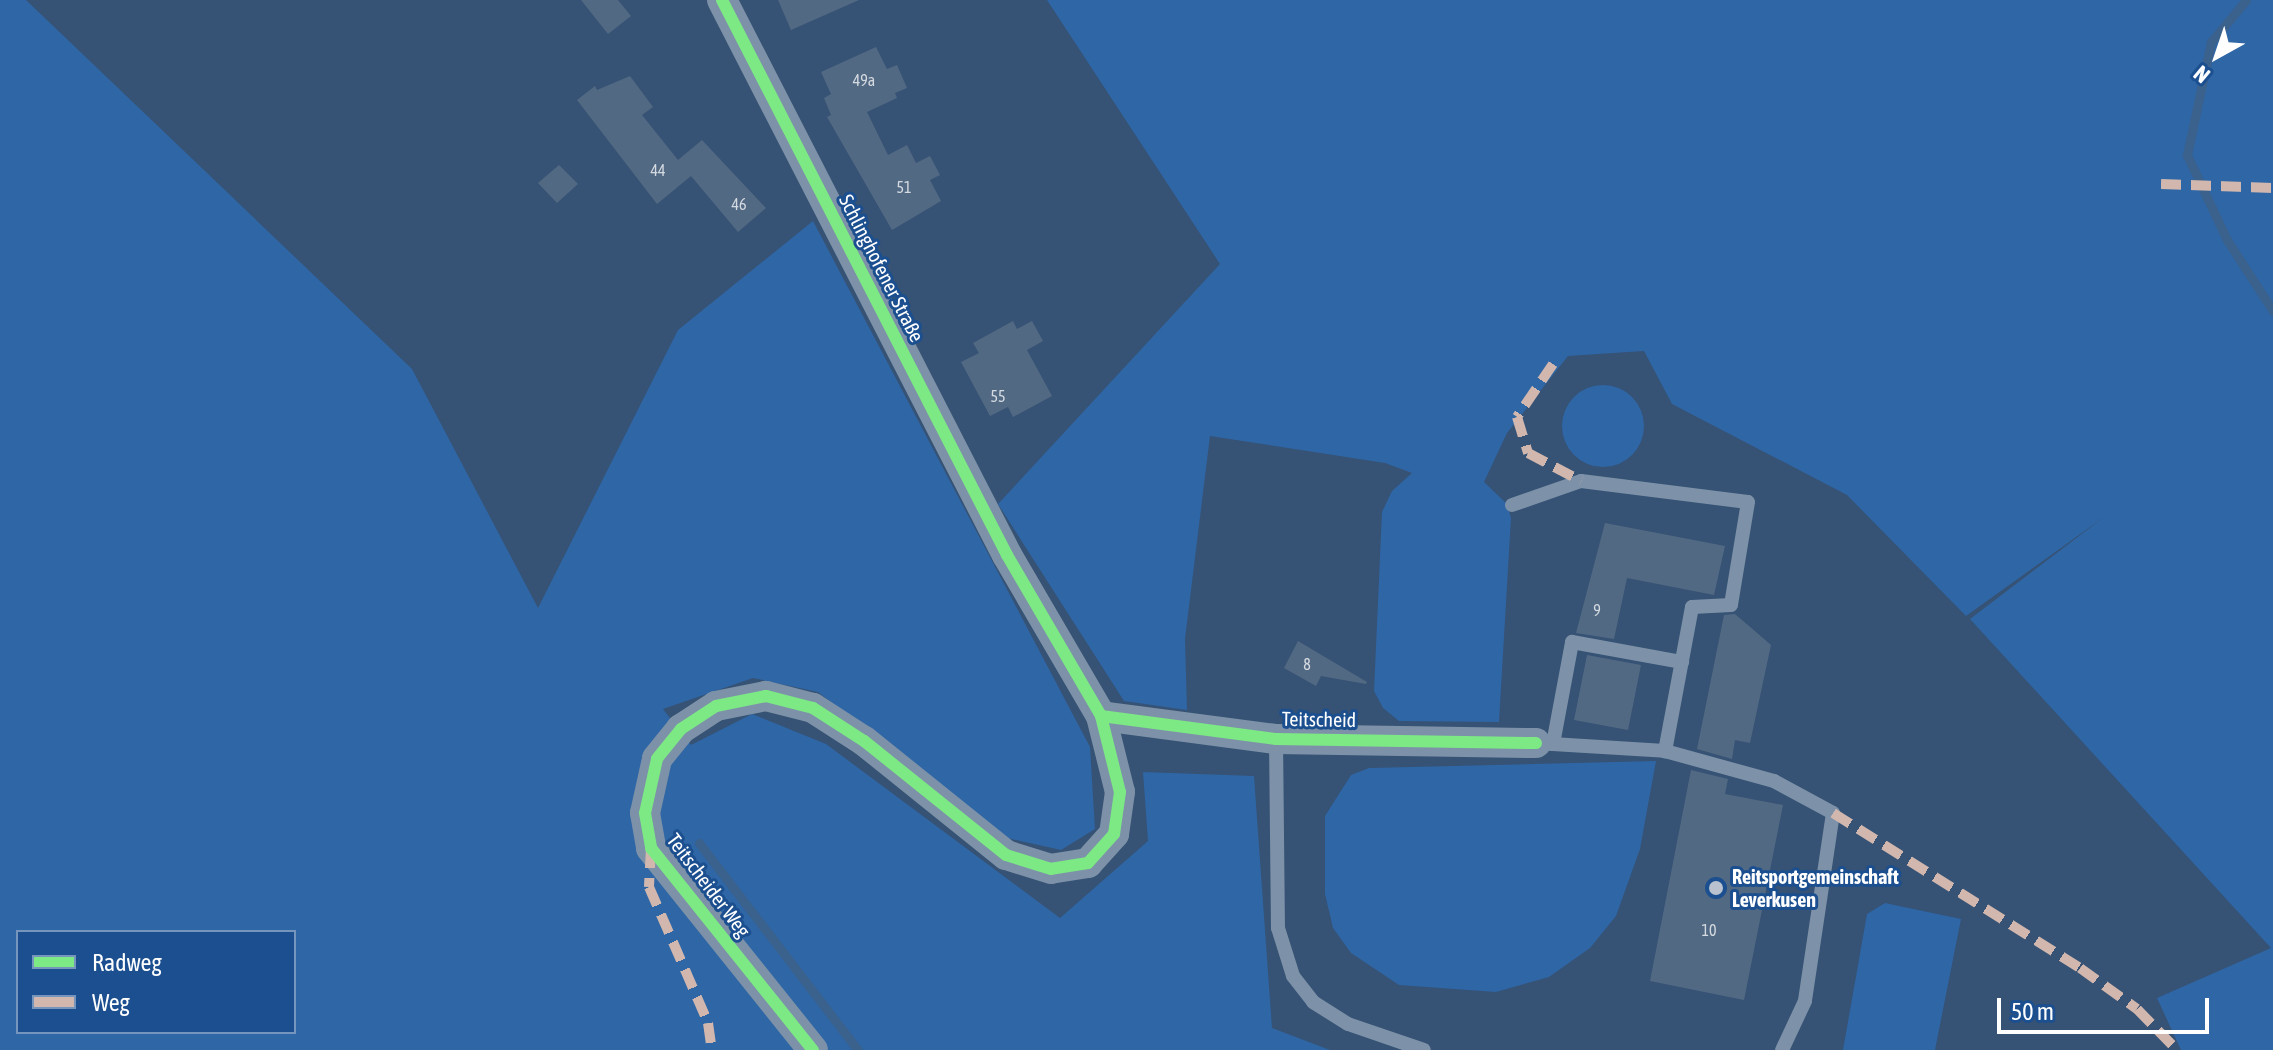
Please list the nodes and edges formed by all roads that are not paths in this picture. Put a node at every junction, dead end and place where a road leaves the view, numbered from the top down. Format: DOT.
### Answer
graph roads {
  1 [pos="722,0"];
  2 [pos="1512,505"];
  3 [pos="1682,662"];
  4 [pos="1101,716"];
  5 [pos="1276,739"];
  6 [pos="1545,744"];
  7 [pos="1665,751"];
  8 [pos="813,1050"];
  9 [pos="1424,1050"];
  10 [pos="1782,1050"];
  1 -- 4 [label="street, Schlinghofener Straße"];
  2 -- 3 [label="lane"];
  3 -- 6 [label="lane"];
  3 -- 7 [label="lane"];
  4 -- 5 [label="street, Teitscheid"];
  4 -- 8 [label="street, Teitscheider Weg"];
  5 -- 6 [label="street, Teitscheid"];
  5 -- 9 [label="lane"];
  6 -- 7 [label="lane"];
  7 -- 10 [label="lane"];
}
